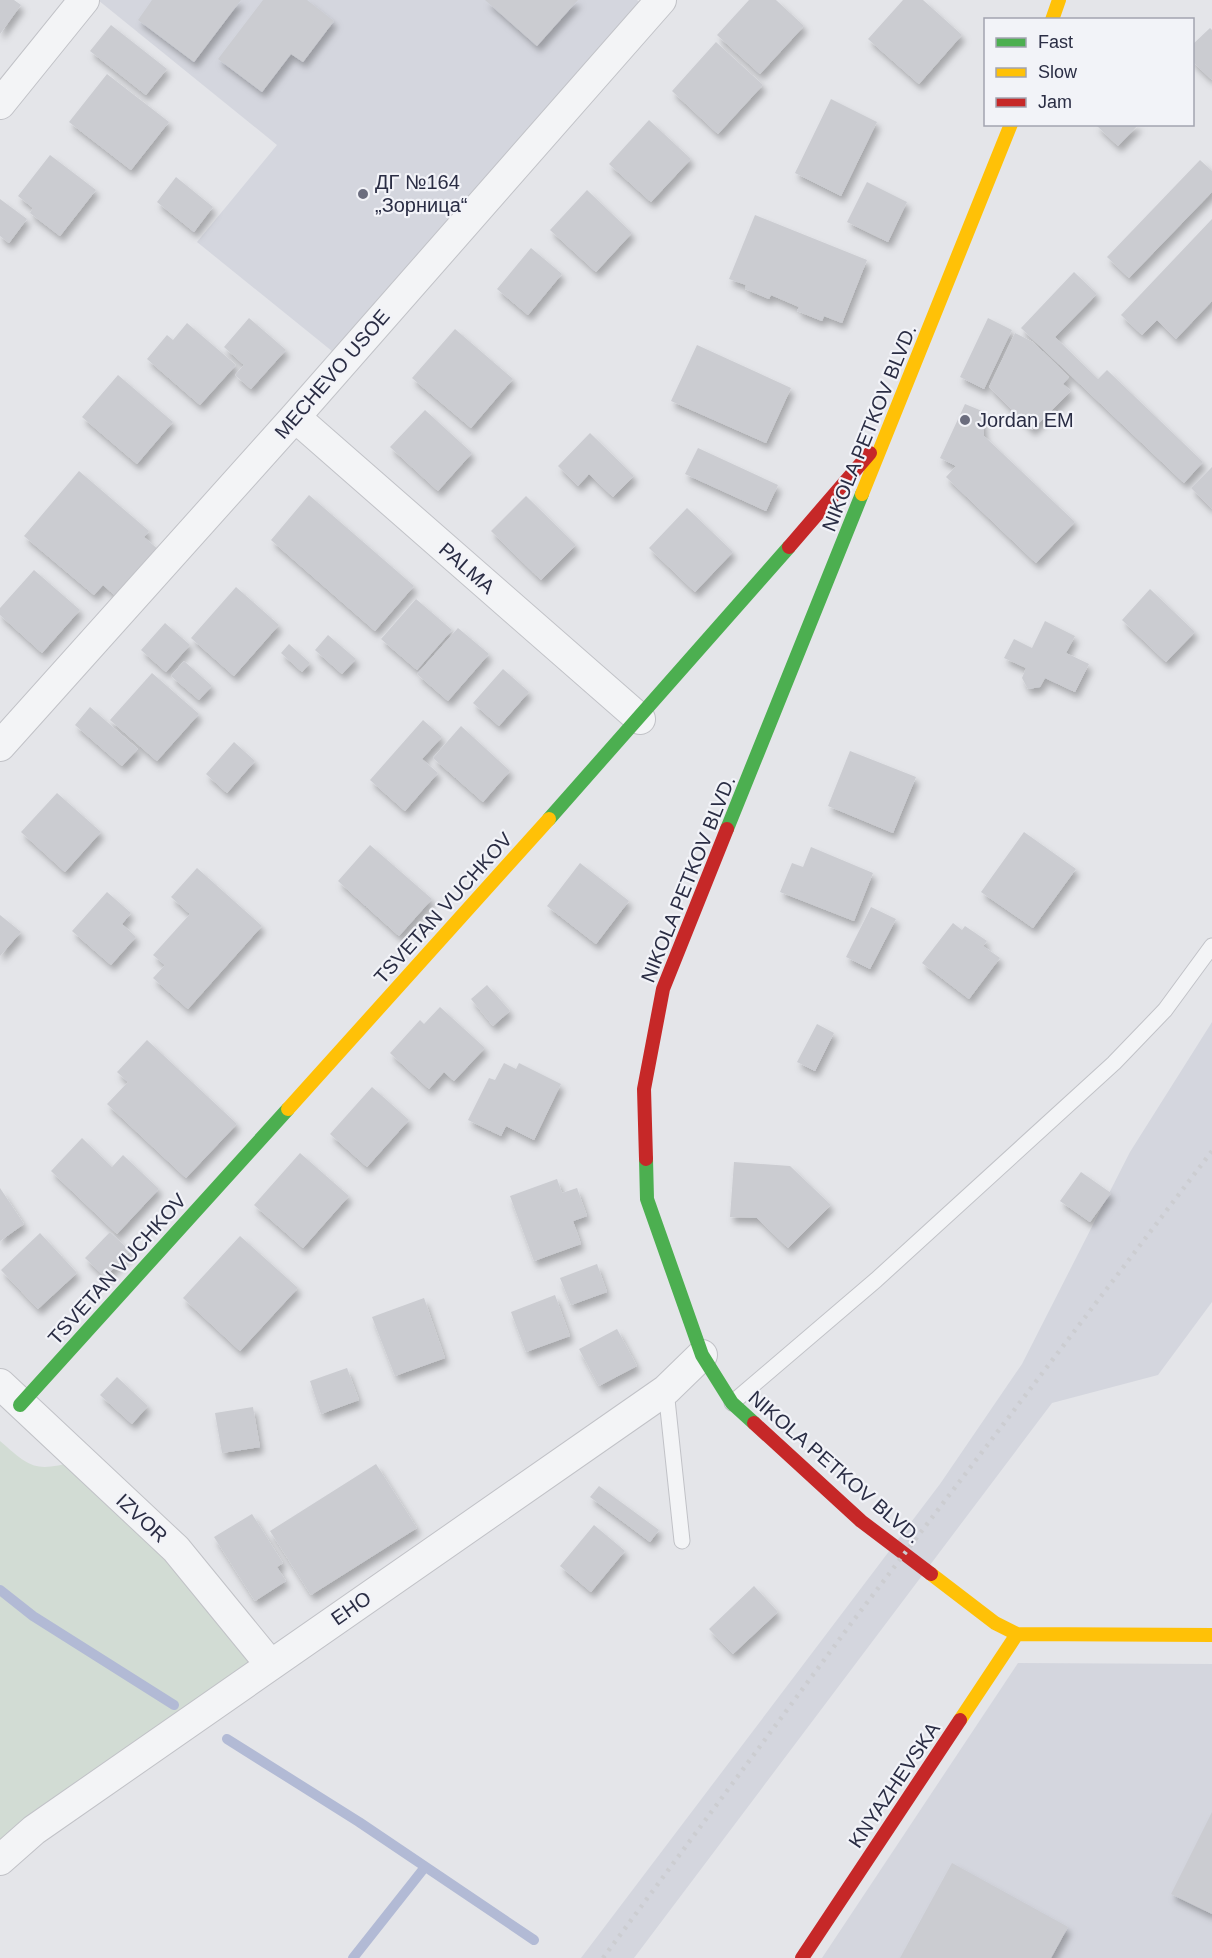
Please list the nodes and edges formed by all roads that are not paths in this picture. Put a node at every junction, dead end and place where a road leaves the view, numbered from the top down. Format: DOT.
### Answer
graph roads {
  1 [pos="84,0"];
  2 [pos="661,0"];
  3 [pos="1059,0"];
  4 [pos="1053,18"];
  5 [pos="0,104"];
  6 [pos="1010,126"];
  7 [pos="295,417"];
  8 [pos="888,432"];
  9 [pos="640,719"];
  10 [pos="0,746"];
  11 [pos="1212,945"];
  12 [pos="702,1355"];
  13 [pos="666,1390"];
  14 [pos="10,1395"];
  15 [pos="732,1403"];
  16 [pos="682,1541"];
  17 [pos="1017,1634"];
  18 [pos="1212,1635"];
  19 [pos="270,1665"];
  20 [pos="0,1860"];
  21 [pos="802,1958"];
  1 -- 5 [label="street"];
  2 -- 7 [label="street, MECHEVO USOE"];
  3 -- 4 [label="street"];
  6 -- 8 [label="street, NIKOLA PETKOV BLVD."];
  7 -- 9 [label="street, PALMA"];
  7 -- 10 [label="street, MECHEVO USOE"];
  8 -- 9 [label="street, TSVETAN VUCHKOV"];
  8 -- 12 [label="street, NIKOLA PETKOV BLVD."];
  9 -- 14 [label="street, TSVETAN VUCHKOV"];
  11 -- 15 [label="lane"];
  12 -- 13 [label="street, EHO"];
  12 -- 15 [label="street, NIKOLA PETKOV BLVD."];
  13 -- 16 [label="lane"];
  13 -- 19 [label="street, EHO"];
  14 -- 19 [label="street, IZVOR"];
  15 -- 17 [label="street, NIKOLA PETKOV BLVD."];
  17 -- 18 [label="street, NIKOLA PETKOV BLVD."];
  17 -- 21 [label="street, KNYAZHEVSKA"];
  19 -- 20 [label="street, EHO"];
}
